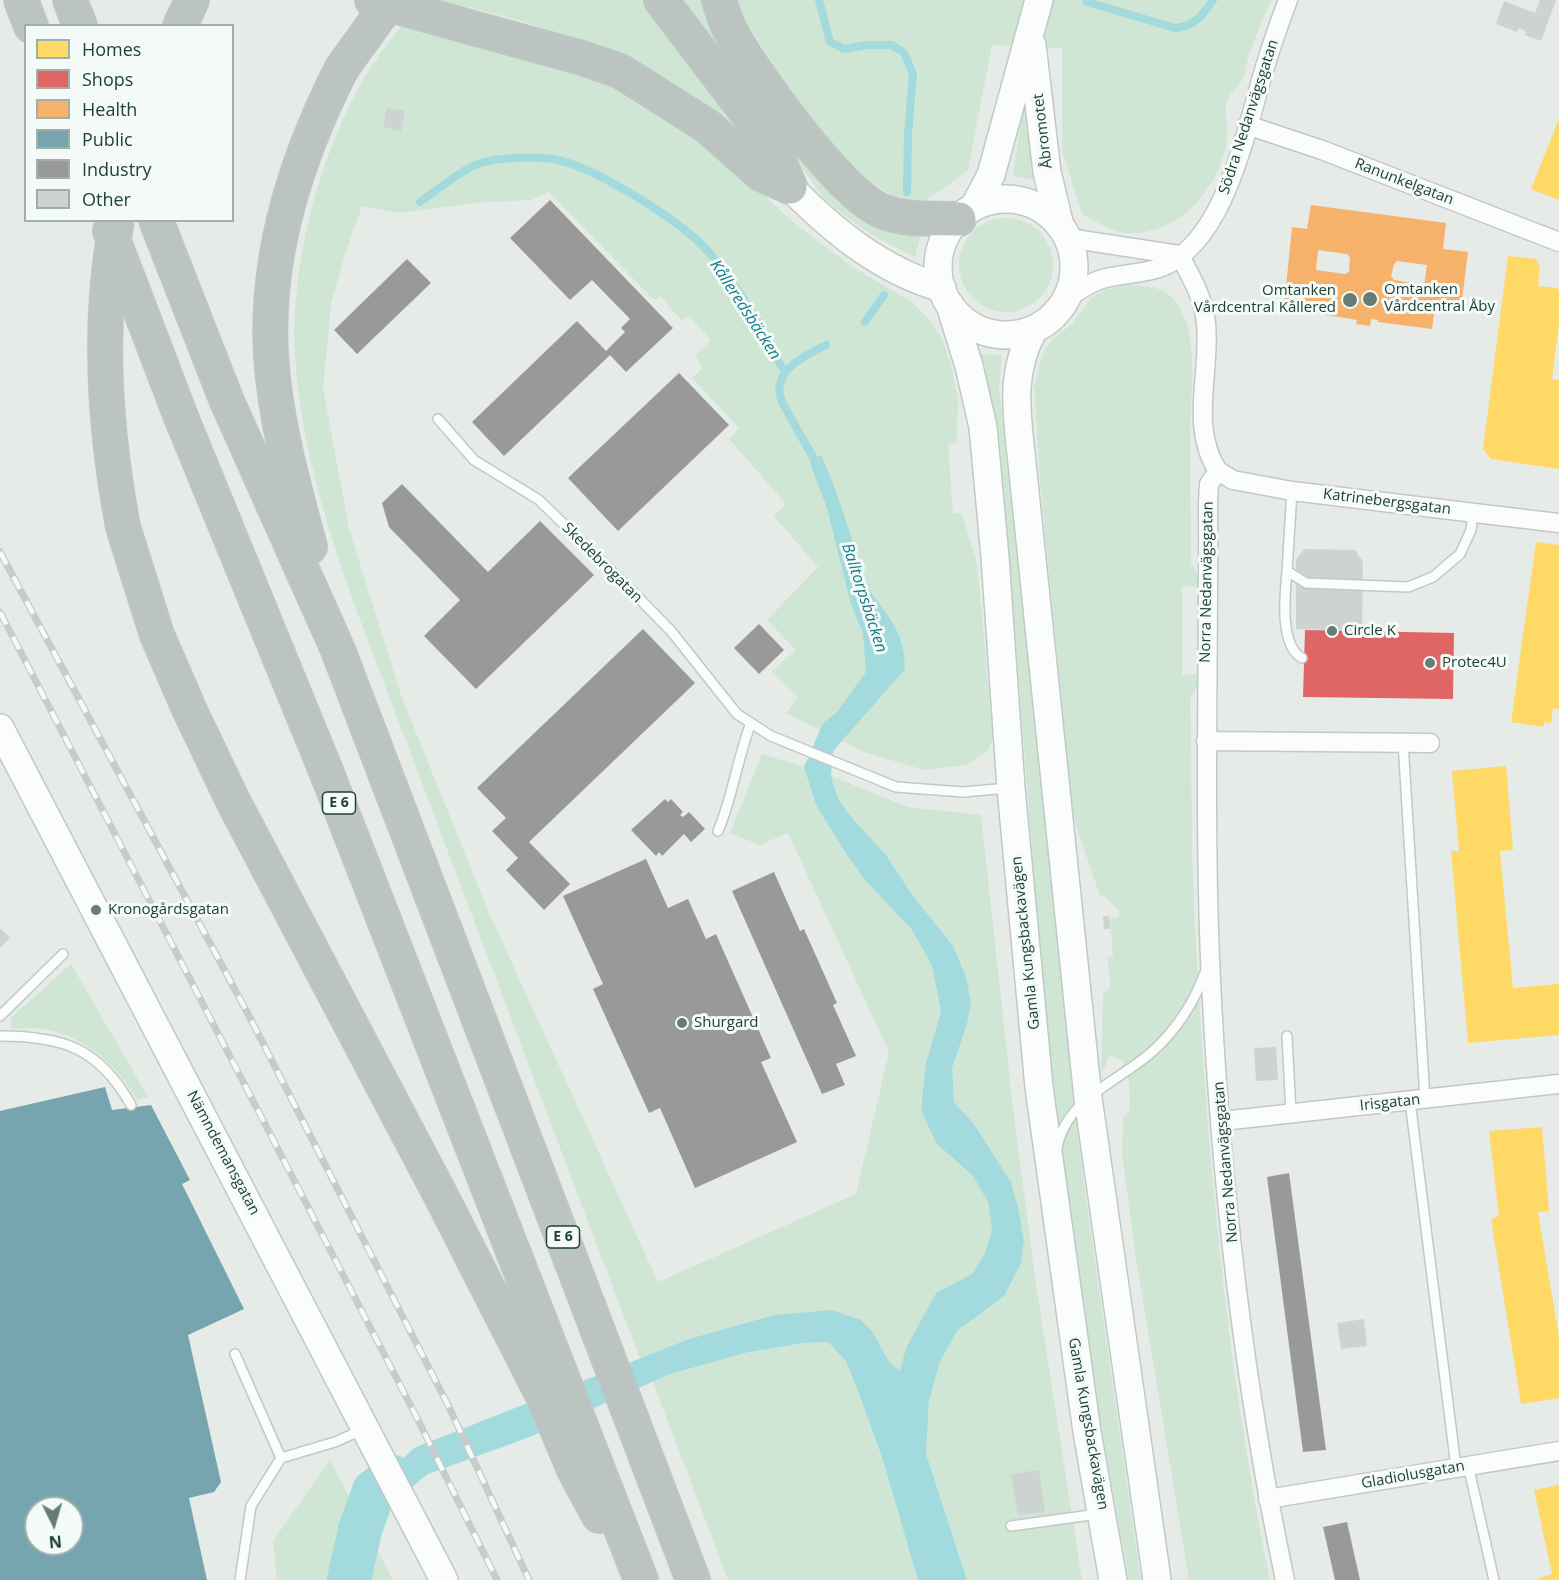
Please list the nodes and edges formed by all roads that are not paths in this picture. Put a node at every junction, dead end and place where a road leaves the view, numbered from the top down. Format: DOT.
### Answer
graph roads {
  1 [pos="21,0"];
  2 [pos="70,0"];
  3 [pos="192,0"];
  4 [pos="372,0"];
  5 [pos="390,0"];
  6 [pos="661,0"];
  7 [pos="719,0"];
  8 [pos="1039,0"];
  9 [pos="1288,0"];
  10 [pos="30,24"];
  11 [pos="79,24"];
  12 [pos="181,24"];
  13 [pos="1031,35"];
  14 [pos="1247,125"];
  15 [pos="790,187"];
  16 [pos="967,213"];
  17 [pos="107,222"];
  18 [pos="117,222"];
  19 [pos="157,222"];
  20 [pos="1064,232"];
  21 [pos="1559,242"];
  22 [pos="1179,255"];
  23 [pos="946,297"];
  24 [pos="1067,298"];
  25 [pos="1034,329"];
  26 [pos="438,419"];
  27 [pos="1218,471"];
  28 [pos="1292,491"];
  29 [pos="1473,513"];
  30 [pos="1559,523"];
  31 [pos="1287,571"];
  32 [pos="338,650"];
  33 [pos="1302,658"];
  34 [pos="751,723"];
  35 [pos="1,734"];
  36 [pos="1206,741"];
  37 [pos="1403,742"];
  38 [pos="1430,742"];
  39 [pos="1011,788"];
  40 [pos="718,831"];
  41 [pos="63,954"];
  42 [pos="1210,959"];
  43 [pos="0,1016"];
  44 [pos="0,1036"];
  45 [pos="1287,1036"];
  46 [pos="1559,1084"];
  47 [pos="1088,1098"];
  48 [pos="1418,1104"];
  49 [pos="131,1105"];
  50 [pos="1291,1113"];
  51 [pos="1222,1121"];
  52 [pos="1052,1186"];
  53 [pos="236,1354"];
  54 [pos="555,1393"];
  55 [pos="365,1429"];
  56 [pos="1559,1451"];
  57 [pos="281,1458"];
  58 [pos="1462,1466"];
  59 [pos="586,1468"];
  60 [pos="1268,1499"];
  61 [pos="1103,1513"];
  62 [pos="1011,1526"];
  63 [pos="240,1580"];
  64 [pos="444,1580"];
  65 [pos="634,1580"];
  66 [pos="641,1580"];
  67 [pos="693,1580"];
  68 [pos="1113,1580"];
  69 [pos="1157,1580"];
  70 [pos="1285,1580"];
  71 [pos="1494,1580"];
  1 -- 10 [label="highway"];
  2 -- 11 [label="highway"];
  3 -- 12 [label="highway"];
  4 -- 15 [label="highway"];
  5 -- 32 [label="highway, bridge"];
  6 -- 15 [label="highway"];
  7 -- 16 [label="highway"];
  8 -- 13 [label="main road, Åbromotet"];
  9 -- 14 [label="street, Södra Nedanvägsgatan"];
  13 -- 16 [label="main road, Åbromotet"];
  13 -- 20 [label="main road, Åbromotet"];
  14 -- 21 [label="street, Ranunkelgatan"];
  14 -- 22 [label="street, Södra Nedanvägsgatan"];
  15 -- 23 [label="main road"];
  16 -- 20 [label="main road"];
  16 -- 23 [label="main road, Åbromotet"];
  17 -- 54 [label="highway, E 6"];
  18 -- 54 [label="highway, bridge"];
  19 -- 32 [label="highway, E 6"];
  20 -- 22 [label="street"];
  20 -- 24 [label="main road, Åbromotet"];
  22 -- 24 [label="street, Södra Nedanvägsgatan"];
  22 -- 27 [label="street"];
  23 -- 25 [label="main road, Åbromotet"];
  23 -- 39 [label="main road, Gamla Kungsbackavägen"];
  24 -- 25 [label="main road, Åbromotet"];
  25 -- 47 [label="main road"];
  26 -- 34 [label="lane, Skedebrogatan"];
  27 -- 28 [label="street, Katrinebergsgatan"];
  27 -- 36 [label="street, Norra Nedanvägsgatan"];
  28 -- 29 [label="street, Katrinebergsgatan"];
  28 -- 31 [label="lane"];
  29 -- 30 [label="street, Katrinebergsgatan"];
  29 -- 31 [label="lane"];
  31 -- 33 [label="lane"];
  32 -- 67 [label="highway, E 6"];
  34 -- 39 [label="lane, Skedebrogatan"];
  34 -- 40 [label="lane"];
  35 -- 55 [label="main road, Nämndemansgatan"];
  36 -- 37 [label="street"];
  36 -- 42 [label="street, Norra Nedanvägsgatan"];
  37 -- 38 [label="street"];
  37 -- 48 [label="lane"];
  39 -- 52 [label="main road, Gamla Kungsbackavägen"];
  41 -- 43 [label="lane"];
  42 -- 47 [label="lane"];
  42 -- 51 [label="street, Norra Nedanvägsgatan"];
  44 -- 49 [label="lane"];
  45 -- 50 [label="lane"];
  46 -- 48 [label="street, Irisgatan"];
  47 -- 52 [label="lane"];
  47 -- 69 [label="main road"];
  48 -- 50 [label="street, Irisgatan"];
  48 -- 58 [label="lane"];
  50 -- 51 [label="street, Irisgatan"];
  51 -- 60 [label="street, Norra Nedanvägsgatan"];
  52 -- 61 [label="main road, Gamla Kungsbackavägen"];
  53 -- 57 [label="lane"];
  54 -- 59 [label="highway, E 6"];
  55 -- 57 [label="lane"];
  55 -- 64 [label="main road, Nämndemansgatan"];
  56 -- 58 [label="street, Gladiolusgatan"];
  57 -- 63 [label="lane"];
  58 -- 60 [label="street, Gladiolusgatan"];
  58 -- 71 [label="lane"];
  59 -- 65 [label="highway"];
  59 -- 66 [label="highway, E 6"];
  60 -- 70 [label="street, Norra Nedanvägsgatan"];
  61 -- 62 [label="lane"];
  61 -- 68 [label="main road, Gamla Kungsbackavägen"];
}
